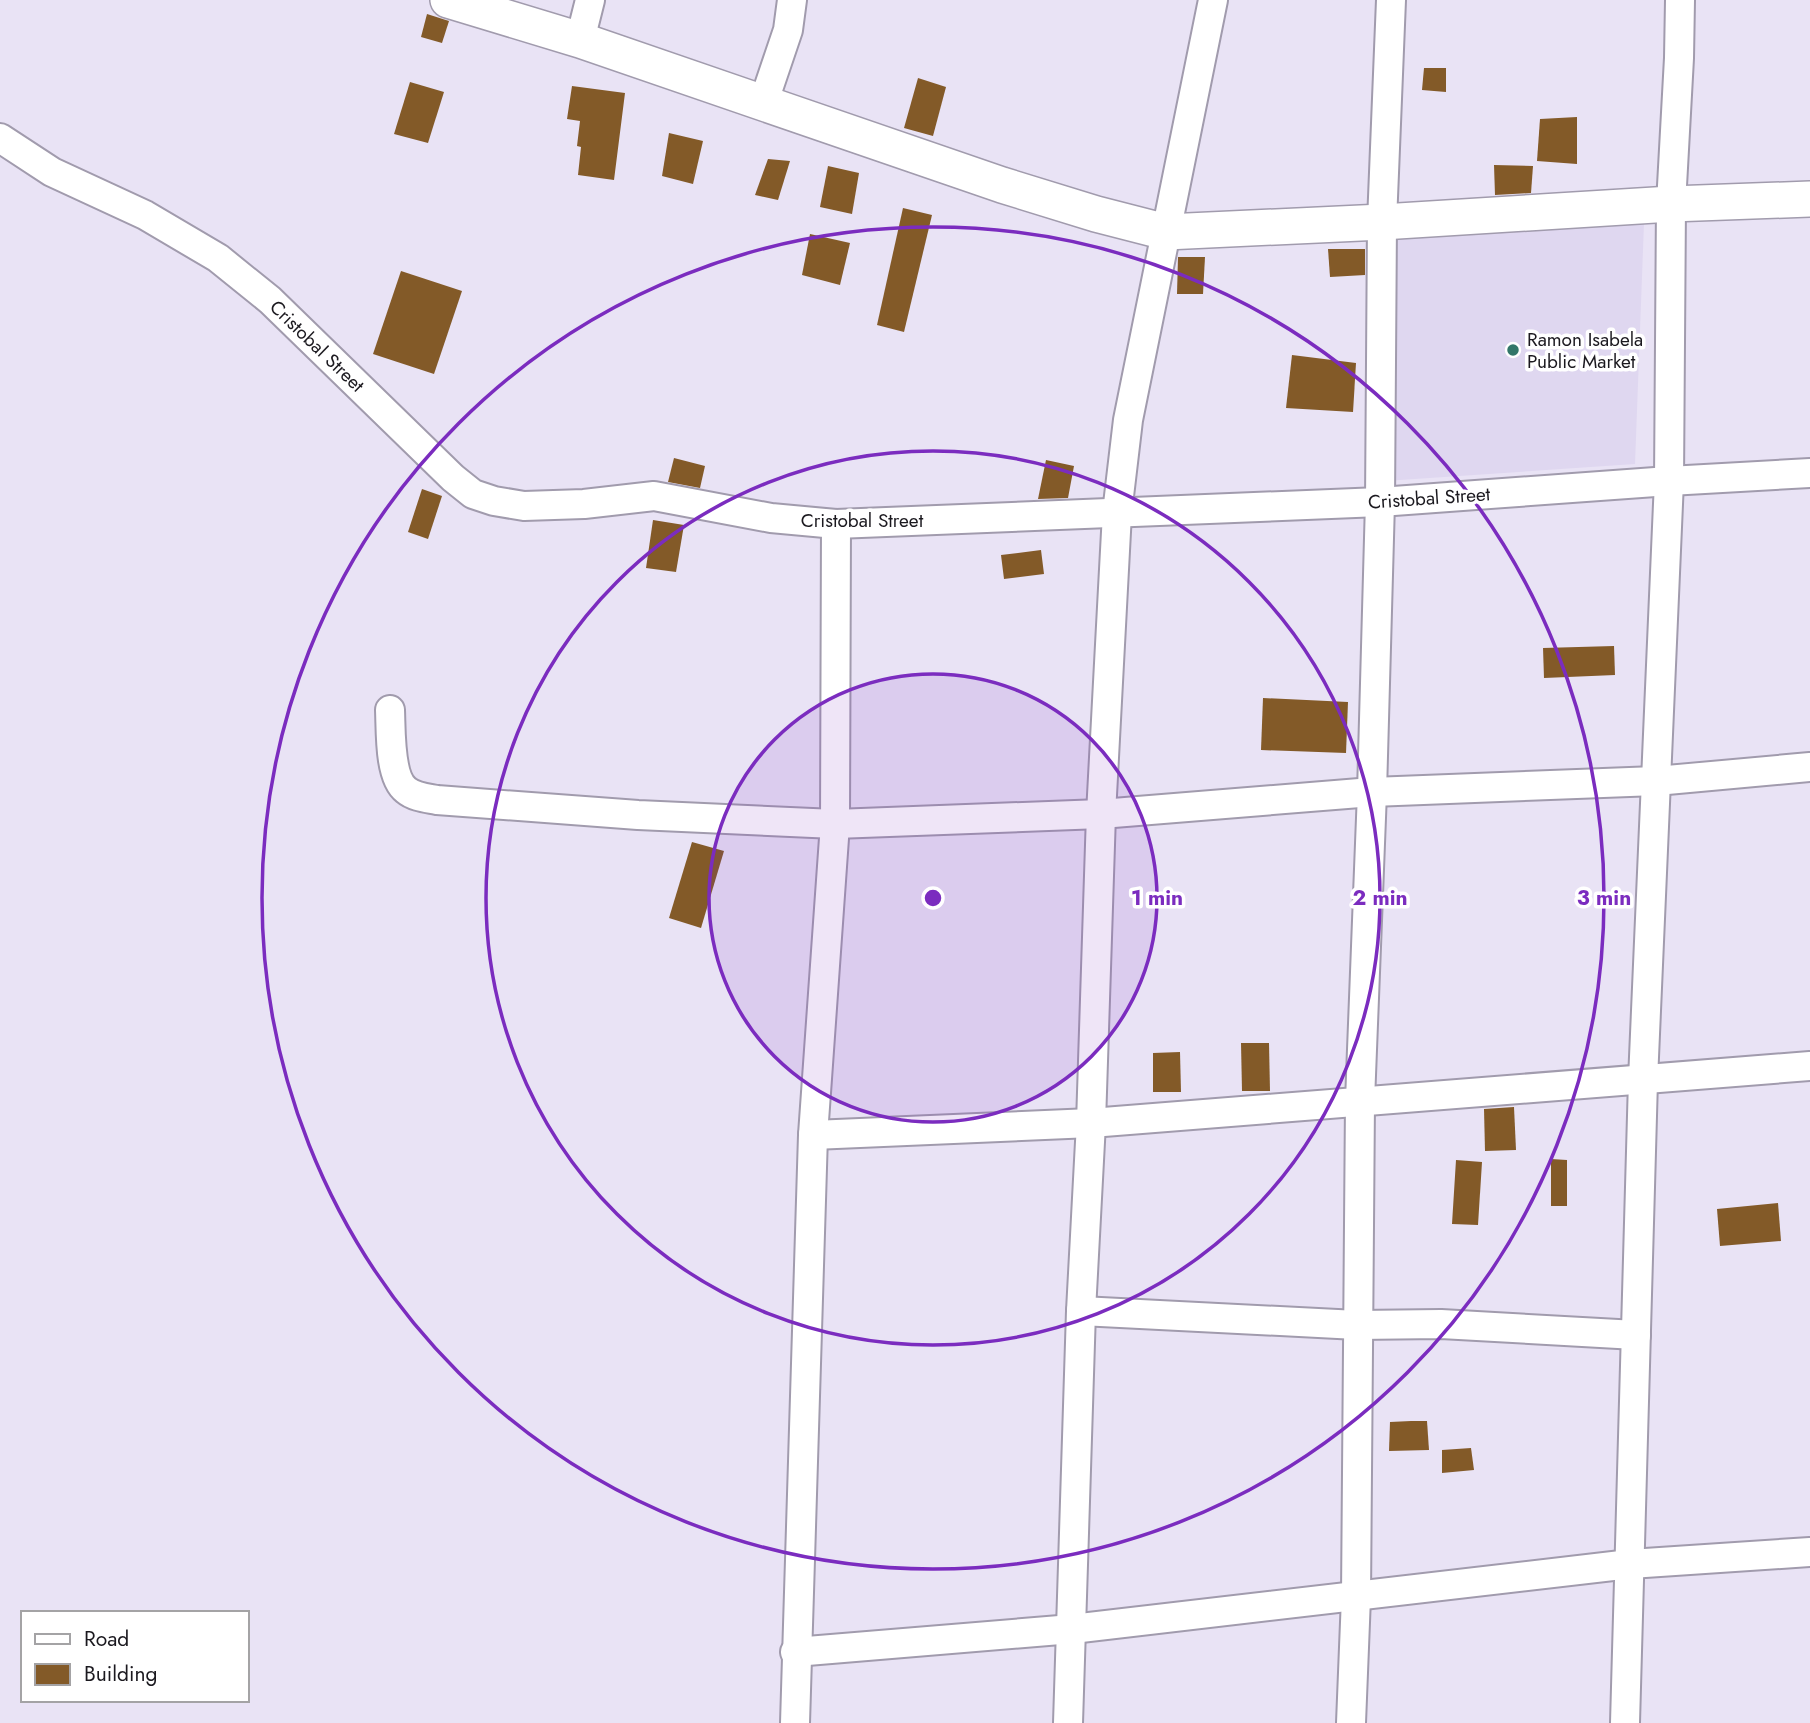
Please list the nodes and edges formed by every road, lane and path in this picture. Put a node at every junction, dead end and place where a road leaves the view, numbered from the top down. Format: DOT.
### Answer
graph roads {
  1 [pos="447,0"];
  2 [pos="590,0"];
  3 [pos="792,0"];
  4 [pos="1213,0"];
  5 [pos="1391,0"];
  6 [pos="1679,0"];
  7 [pos="580,40"];
  8 [pos="763,104"];
  9 [pos="0,138"];
  10 [pos="1810,199"];
  11 [pos="1671,204"];
  12 [pos="1382,222"];
  13 [pos="1166,232"];
  14 [pos="1810,473"];
  15 [pos="1669,481"];
  16 [pos="1380,502"];
  17 [pos="1117,513"];
  18 [pos="836,524"];
  19 [pos="390,710"];
  20 [pos="1810,767"];
  21 [pos="1657,780"];
  22 [pos="1372,793"];
  23 [pos="1101,814"];
  24 [pos="835,824"];
  25 [pos="1810,1066"];
  26 [pos="1643,1080"];
  27 [pos="1360,1101"];
  28 [pos="1091,1123"];
  29 [pos="813,1135"];
  30 [pos="1081,1311"];
  31 [pos="1357,1325"];
  32 [pos="1636,1335"];
  33 [pos="1810,1552"];
  34 [pos="1630,1564"];
  35 [pos="1356,1597"];
  36 [pos="1072,1629"];
  37 [pos="795,1652"];
  38 [pos="795,1723"];
  39 [pos="1068,1723"];
  40 [pos="1351,1723"];
  41 [pos="1625,1723"];
  1 -- 7 [label="main road"];
  2 -- 7 [label="street"];
  3 -- 8 [label="street"];
  4 -- 13 [label="street"];
  5 -- 12 [label="street"];
  6 -- 11 [label="street"];
  7 -- 8 [label="main road"];
  8 -- 13 [label="main road"];
  9 -- 18 [label="street, Cristobal Street"];
  10 -- 11 [label="main road"];
  11 -- 12 [label="main road"];
  11 -- 15 [label="street"];
  12 -- 13 [label="main road"];
  12 -- 16 [label="street"];
  13 -- 17 [label="street"];
  14 -- 15 [label="street, Cristobal Street"];
  15 -- 16 [label="street, Cristobal Street"];
  15 -- 21 [label="street"];
  16 -- 17 [label="street, Cristobal Street"];
  16 -- 22 [label="street"];
  17 -- 18 [label="street, Cristobal Street"];
  17 -- 23 [label="street"];
  18 -- 24 [label="street"];
  19 -- 24 [label="street"];
  20 -- 21 [label="street"];
  21 -- 22 [label="street"];
  21 -- 26 [label="street"];
  22 -- 23 [label="street"];
  22 -- 27 [label="street"];
  23 -- 24 [label="street"];
  23 -- 28 [label="street"];
  24 -- 29 [label="street"];
  25 -- 26 [label="street"];
  26 -- 27 [label="street"];
  26 -- 32 [label="street"];
  27 -- 28 [label="street"];
  27 -- 31 [label="street"];
  28 -- 29 [label="street"];
  28 -- 30 [label="street"];
  29 -- 37 [label="street"];
  30 -- 31 [label="street"];
  30 -- 36 [label="street"];
  31 -- 32 [label="street"];
  31 -- 35 [label="street"];
  32 -- 34 [label="street"];
  33 -- 34 [label="street"];
  34 -- 35 [label="street"];
  34 -- 41 [label="street"];
  35 -- 36 [label="street"];
  35 -- 40 [label="street"];
  36 -- 37 [label="street"];
  36 -- 39 [label="street"];
  37 -- 38 [label="street"];
}
